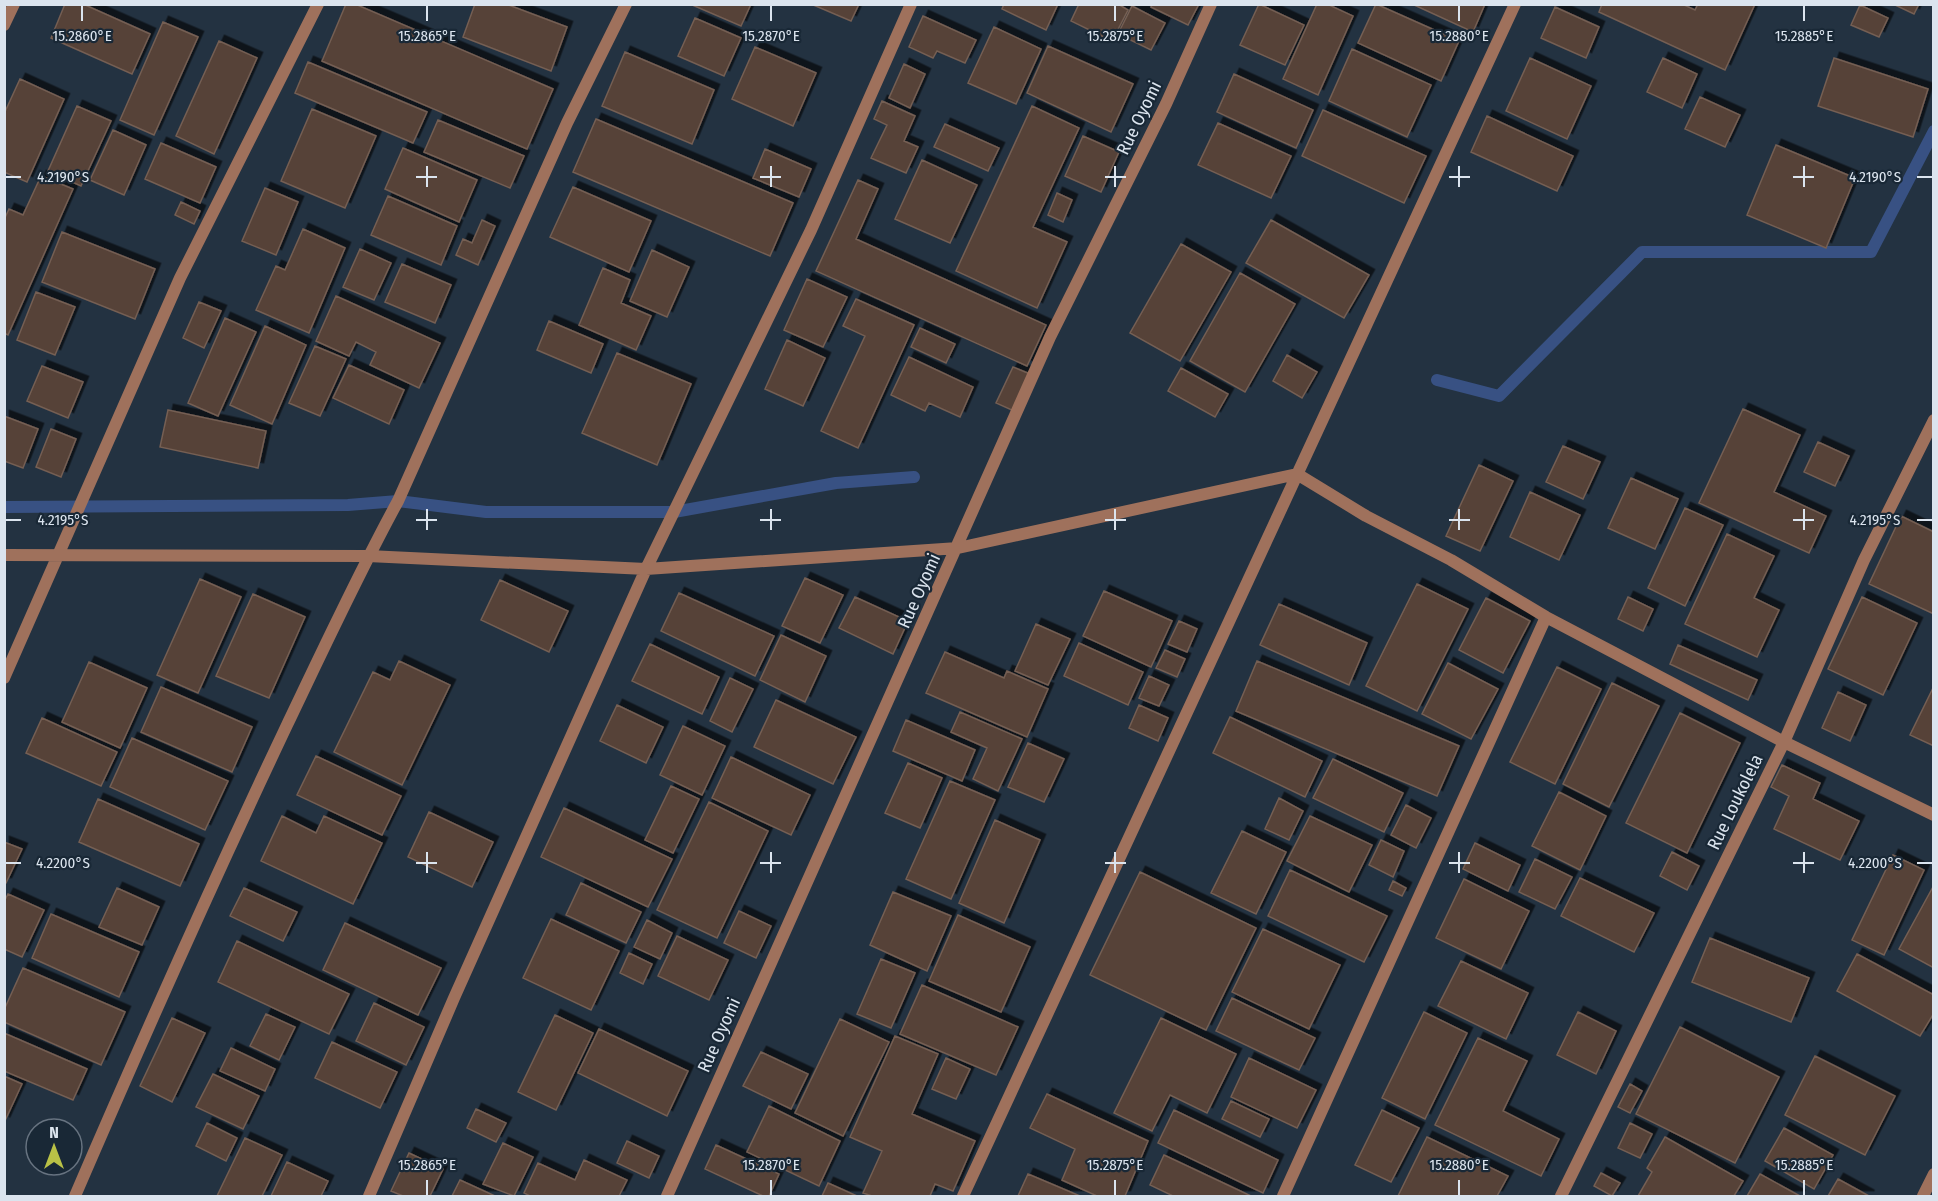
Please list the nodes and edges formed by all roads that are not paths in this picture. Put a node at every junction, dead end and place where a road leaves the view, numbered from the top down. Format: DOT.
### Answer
graph roads {
  1 [pos="14,4"];
  2 [pos="318,4"];
  3 [pos="626,4"];
  4 [pos="911,4"];
  5 [pos="1211,4"];
  6 [pos="1515,4"];
  7 [pos="4,25"];
  8 [pos="1934,420"];
  9 [pos="1297,474"];
  10 [pos="958,548"];
  11 [pos="61,554"];
  12 [pos="4,555"];
  13 [pos="368,556"];
  14 [pos="646,569"];
  15 [pos="1546,617"];
  16 [pos="4,678"];
  17 [pos="1784,742"];
  18 [pos="1934,815"];
  19 [pos="1934,1174"];
  20 [pos="75,1197"];
  21 [pos="369,1197"];
  22 [pos="667,1197"];
  23 [pos="963,1197"];
  24 [pos="1283,1197"];
  25 [pos="1562,1197"];
  26 [pos="1923,1197"];
  1 -- 7 [label="street"];
  2 -- 11 [label="street"];
  3 -- 13 [label="street"];
  4 -- 14 [label="street"];
  5 -- 10 [label="street, Rue Oyomi"];
  6 -- 9 [label="street"];
  8 -- 17 [label="street, Rue Loukolela"];
  9 -- 10 [label="street"];
  9 -- 15 [label="street"];
  9 -- 23 [label="street"];
  10 -- 14 [label="street"];
  10 -- 22 [label="street, Rue Oyomi"];
  11 -- 12 [label="street"];
  11 -- 13 [label="street"];
  11 -- 16 [label="street"];
  13 -- 14 [label="street"];
  13 -- 20 [label="street"];
  14 -- 21 [label="street"];
  15 -- 17 [label="street"];
  15 -- 24 [label="street"];
  17 -- 18 [label="street"];
  17 -- 25 [label="street, Rue Loukolela"];
  19 -- 26 [label="street"];
}
